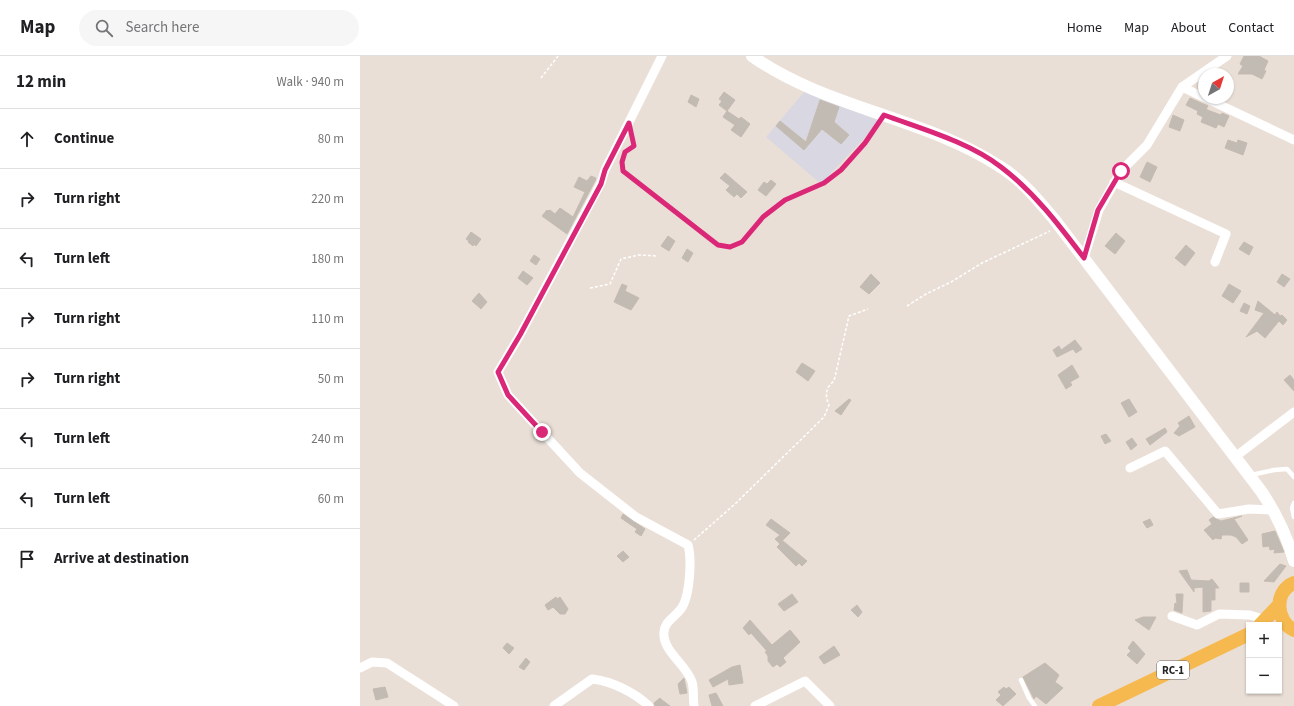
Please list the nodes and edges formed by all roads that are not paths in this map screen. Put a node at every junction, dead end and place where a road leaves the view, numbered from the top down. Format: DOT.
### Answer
graph roads {
  1 [pos="662,56"];
  2 [pos="752,56"];
  3 [pos="1227,56"];
  4 [pos="1182,87"];
  5 [pos="1294,140"];
  6 [pos="1114,182"];
  7 [pos="1084,258"];
  8 [pos="1215,262"];
  9 [pos="1294,412"];
  10 [pos="1235,457"];
  11 [pos="1130,468"];
  12 [pos="1250,476"];
  13 [pos="1294,477"];
  14 [pos="1293,506"];
  15 [pos="1273,510"];
  16 [pos="1294,517"];
  17 [pos="1294,561"];
  18 [pos="1294,582"];
  19 [pos="1279,605"];
  20 [pos="1172,616"];
  21 [pos="1261,622"];
  22 [pos="1264,622"];
  23 [pos="1286,627"];
  24 [pos="1246,635"];
  25 [pos="360,668"];
  26 [pos="1021,680"];
  27 [pos="454,706"];
  28 [pos="554,706"];
  29 [pos="649,706"];
  30 [pos="694,706"];
  31 [pos="755,706"];
  32 [pos="830,706"];
  33 [pos="1035,706"];
  34 [pos="1099,706"];
  1 -- 30 [label="street"];
  2 -- 7 [label="street"];
  3 -- 4 [label="street"];
  4 -- 5 [label="street"];
  4 -- 6 [label="street"];
  6 -- 7 [label="street"];
  6 -- 8 [label="street"];
  7 -- 10 [label="street"];
  9 -- 10 [label="street"];
  10 -- 12 [label="street"];
  11 -- 15 [label="street"];
  12 -- 13 [label="lane"];
  12 -- 15 [label="street"];
  14 -- 16 [label="lane"];
  15 -- 17 [label="street"];
  18 -- 19 [label="main road"];
  19 -- 22 [label="main road"];
  19 -- 23 [label="main road"];
  20 -- 21 [label="street"];
  24 -- 34 [label="main road, RC-1"];
  25 -- 27 [label="street"];
  26 -- 33 [label="lane"];
  28 -- 29 [label="street"];
  31 -- 32 [label="street"];
}
